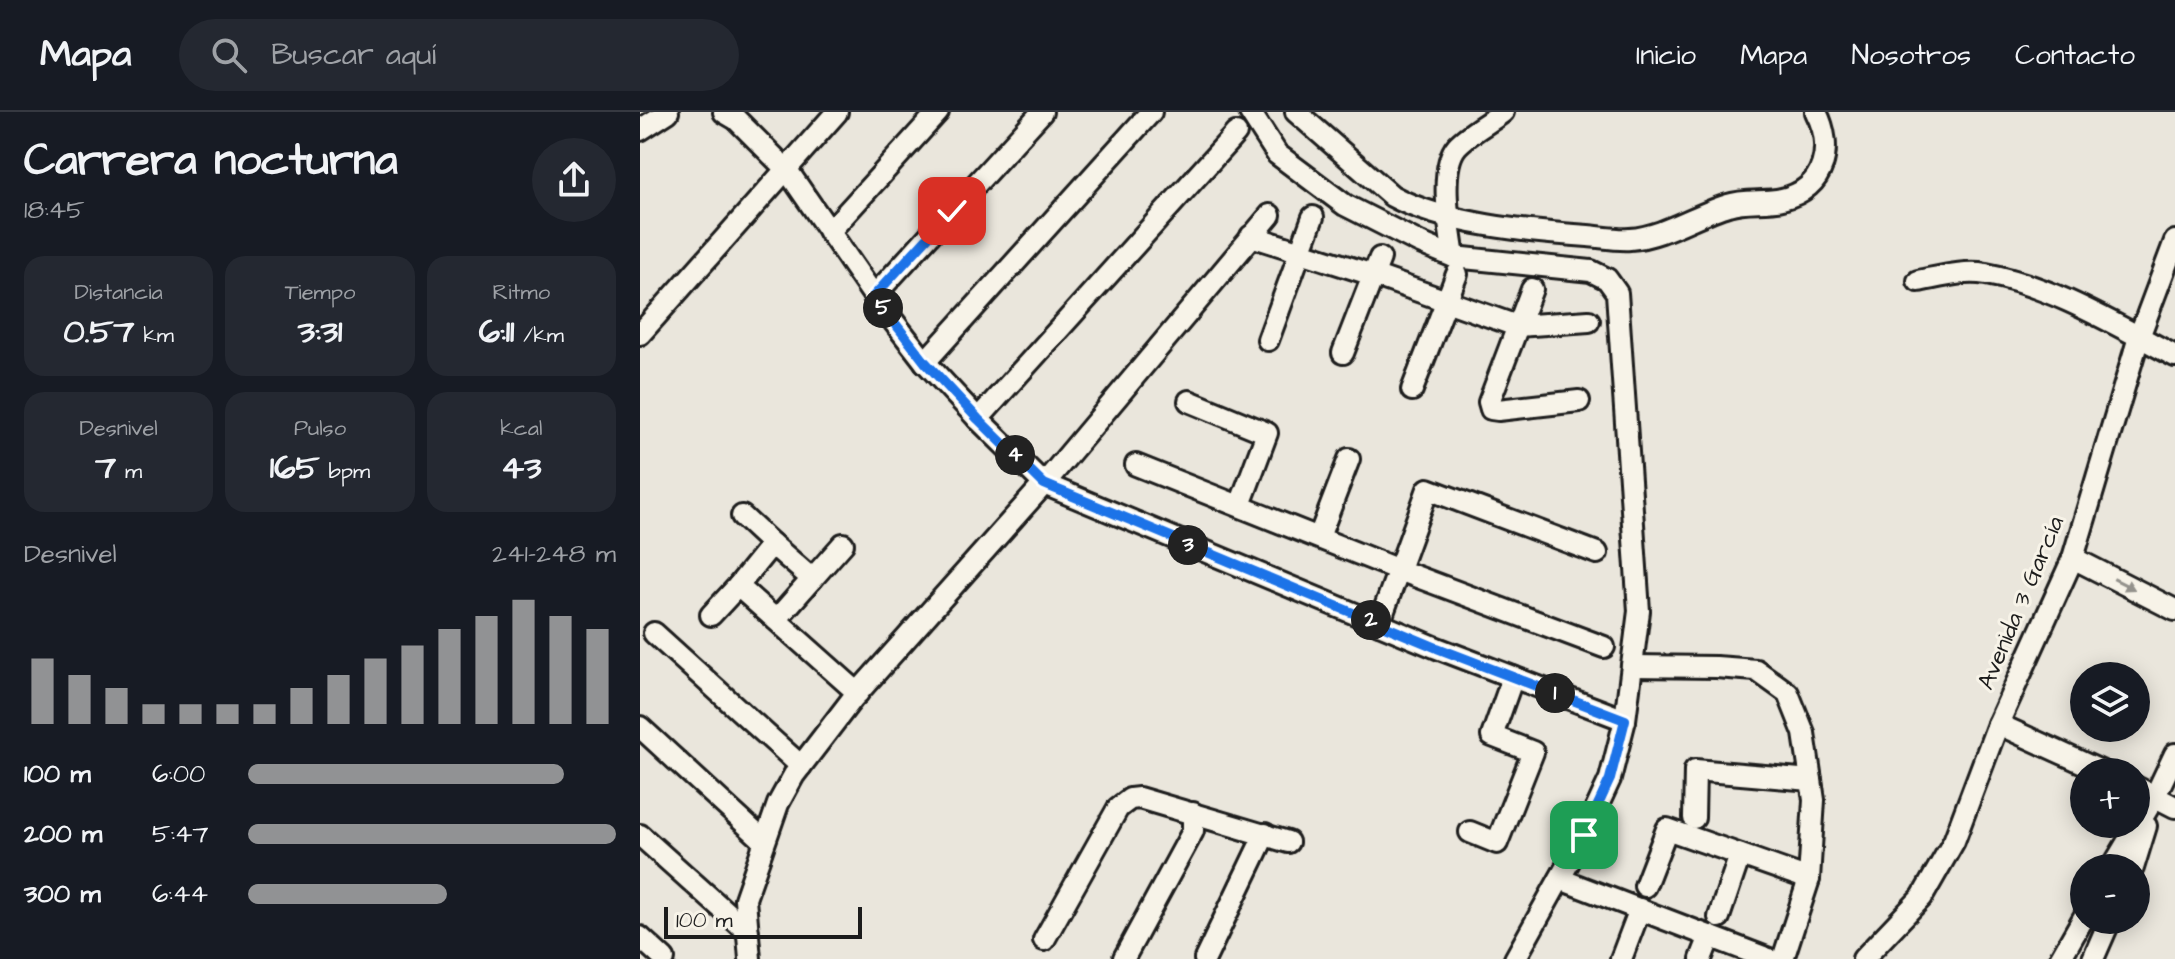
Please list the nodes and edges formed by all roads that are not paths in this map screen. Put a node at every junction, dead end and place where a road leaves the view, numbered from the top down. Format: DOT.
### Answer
graph roads {
  1 [pos="668,112"];
  2 [pos="724,112"];
  3 [pos="837,112"];
  4 [pos="938,112"];
  5 [pos="1042,112"];
  6 [pos="1151,112"];
  7 [pos="1250,112"];
  8 [pos="1297,112"];
  9 [pos="1503,112"];
  10 [pos="1816,112"];
  11 [pos="640,130"];
  12 [pos="1236,133"];
  13 [pos="787,170"];
  14 [pos="1270,215"];
  15 [pos="1313,217"];
  16 [pos="1448,217"];
  17 [pos="829,232"];
  18 [pos="1251,236"];
  19 [pos="2175,241"];
  20 [pos="1300,252"];
  21 [pos="1376,266"];
  22 [pos="1456,266"];
  23 [pos="1918,281"];
  24 [pos="1532,289"];
  25 [pos="874,296"];
  26 [pos="1446,301"];
  27 [pos="1589,321"];
  28 [pos="1517,326"];
  29 [pos="640,334"];
  30 [pos="2139,337"];
  31 [pos="1268,340"];
  32 [pos="1343,353"];
  33 [pos="2175,356"];
  34 [pos="925,362"];
  35 [pos="1412,390"];
  36 [pos="1189,401"];
  37 [pos="1579,401"];
  38 [pos="978,419"];
  39 [pos="1349,459"];
  40 [pos="1136,465"];
  41 [pos="1044,484"];
  42 [pos="1240,505"];
  43 [pos="742,516"];
  44 [pos="1319,537"];
  45 [pos="772,544"];
  46 [pos="843,544"];
  47 [pos="1597,553"];
  48 [pos="2073,558"];
  49 [pos="1399,570"];
  50 [pos="812,579"];
  51 [pos="738,586"];
  52 [pos="2175,610"];
  53 [pos="711,615"];
  54 [pos="776,620"];
  55 [pos="1379,624"];
  56 [pos="654,633"];
  57 [pos="1604,647"];
  58 [pos="1632,666"];
  59 [pos="1513,677"];
  60 [pos="858,693"];
  61 [pos="1625,720"];
  62 [pos="1998,724"];
  63 [pos="640,727"];
  64 [pos="2175,754"];
  65 [pos="2072,758"];
  66 [pos="801,766"];
  67 [pos="1811,780"];
  68 [pos="2150,786"];
  69 [pos="2150,794"];
  70 [pos="2175,807"];
  71 [pos="1193,813"];
  72 [pos="1694,818"];
  73 [pos="1470,832"];
  74 [pos="1265,834"];
  75 [pos="640,835"];
  76 [pos="764,841"];
  77 [pos="1288,842"];
  78 [pos="1740,855"];
  79 [pos="1560,879"];
  80 [pos="1809,879"];
  81 [pos="1645,886"];
  82 [pos="1640,909"];
  83 [pos="1719,917"];
  84 [pos="748,932"];
  85 [pos="2074,934"];
  86 [pos="2104,934"];
  87 [pos="1710,936"];
  88 [pos="640,937"];
  89 [pos="1044,940"];
  90 [pos="1124,958"];
  91 [pos="664,959"];
  92 [pos="750,959"];
  93 [pos="1205,959"];
  94 [pos="1515,959"];
  95 [pos="1621,959"];
  96 [pos="1701,959"];
  97 [pos="1769,959"];
  98 [pos="1783,959"];
  99 [pos="1863,959"];
  100 [pos="2060,959"];
  101 [pos="2093,959"];
  1 -- 11 [label="street"];
  2 -- 13 [label="street"];
  3 -- 13 [label="street"];
  4 -- 17 [label="street"];
  5 -- 25 [label="street"];
  6 -- 34 [label="street"];
  7 -- 22 [label="street"];
  8 -- 16 [label="street"];
  9 -- 16 [label="street"];
  10 -- 16 [label="street"];
  12 -- 38 [label="street"];
  13 -- 17 [label="street"];
  13 -- 29 [label="street"];
  14 -- 18 [label="street"];
  15 -- 20 [label="street"];
  16 -- 22 [label="street"];
  17 -- 25 [label="street"];
  18 -- 20 [label="street"];
  18 -- 41 [label="street"];
  19 -- 30 [label="street, Avenida 3 García"];
  20 -- 21 [label="street"];
  20 -- 31 [label="street"];
  21 -- 26 [label="street"];
  21 -- 32 [label="street"];
  22 -- 26 [label="street"];
  22 -- 58 [label="street"];
  23 -- 30 [label="street"];
  24 -- 28 [label="street"];
  25 -- 34 [label="street"];
  26 -- 28 [label="street"];
  26 -- 35 [label="street"];
  27 -- 28 [label="street"];
  28 -- 37 [label="street"];
  30 -- 33 [label="street"];
  30 -- 48 [label="street, Avenida 3 García"];
  34 -- 38 [label="street"];
  36 -- 42 [label="street"];
  38 -- 41 [label="street"];
  39 -- 44 [label="street"];
  40 -- 42 [label="street"];
  41 -- 55 [label="street"];
  41 -- 60 [label="street"];
  42 -- 44 [label="street"];
  43 -- 45 [label="street"];
  44 -- 49 [label="street"];
  45 -- 50 [label="street"];
  45 -- 51 [label="street"];
  46 -- 50 [label="street"];
  47 -- 49 [label="street"];
  48 -- 52 [label="street, one-way"];
  48 -- 62 [label="street, Avenida 3 García"];
  49 -- 55 [label="street"];
  49 -- 57 [label="street"];
  50 -- 54 [label="street"];
  51 -- 53 [label="street"];
  51 -- 54 [label="street"];
  54 -- 60 [label="street"];
  55 -- 59 [label="street"];
  56 -- 66 [label="street"];
  58 -- 61 [label="street"];
  58 -- 67 [label="street"];
  59 -- 61 [label="street"];
  59 -- 73 [label="street"];
  60 -- 66 [label="street"];
  61 -- 79 [label="street"];
  62 -- 65 [label="street"];
  62 -- 99 [label="street, Avenida 3 García"];
  63 -- 76 [label="street"];
  64 -- 68 [label="street"];
  66 -- 76 [label="street"];
  67 -- 72 [label="street"];
  67 -- 80 [label="street"];
  69 -- 70 [label="street"];
  71 -- 74 [label="street"];
  71 -- 89 [label="street"];
  71 -- 90 [label="street"];
  74 -- 77 [label="street"];
  74 -- 93 [label="street"];
  75 -- 84 [label="street"];
  76 -- 84 [label="street"];
  78 -- 80 [label="street"];
  78 -- 81 [label="street"];
  78 -- 83 [label="street"];
  79 -- 82 [label="street"];
  79 -- 94 [label="street"];
  80 -- 98 [label="street"];
  82 -- 87 [label="street"];
  82 -- 95 [label="street"];
  84 -- 92 [label="street"];
  85 -- 100 [label="street"];
  86 -- 101 [label="street"];
  87 -- 96 [label="street"];
  87 -- 97 [label="street"];
  88 -- 91 [label="street"];
}
